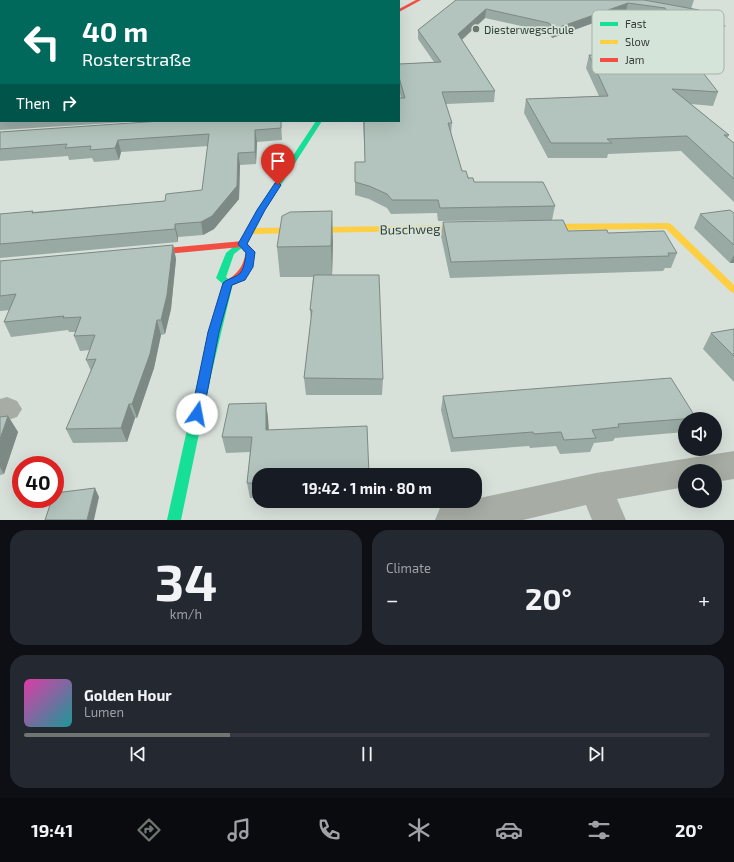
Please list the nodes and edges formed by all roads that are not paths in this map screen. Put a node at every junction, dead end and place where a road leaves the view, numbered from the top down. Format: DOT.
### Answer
graph roads {
  1 [pos="419,0"];
  2 [pos="621,0"];
  3 [pos="400,10"];
  4 [pos="676,10"];
  5 [pos="318,122"];
  6 [pos="478,228"];
  7 [pos="525,228"];
  8 [pos="249,231"];
  9 [pos="243,244"];
  10 [pos="133,255"];
  11 [pos="228,283"];
  12 [pos="734,290"];
  13 [pos="734,465"];
  14 [pos="722,467"];
  15 [pos="678,474"];
  16 [pos="596,488"];
  17 [pos="174,520"];
  18 [pos="452,520"];
  19 [pos="609,520"];
  1 -- 3 [label="street"];
  2 -- 4 [label="street"];
  5 -- 8 [label="street"];
  6 -- 8 [label="street, Buschweg"];
  7 -- 12 [label="street"];
  8 -- 9 [label="street"];
  9 -- 10 [label="street"];
  9 -- 11 [label="street"];
  9 -- 11 [label="street"];
  11 -- 17 [label="street"];
  13 -- 14 [label="street"];
  15 -- 16 [label="street"];
  16 -- 18 [label="street"];
  16 -- 19 [label="street"];
}
